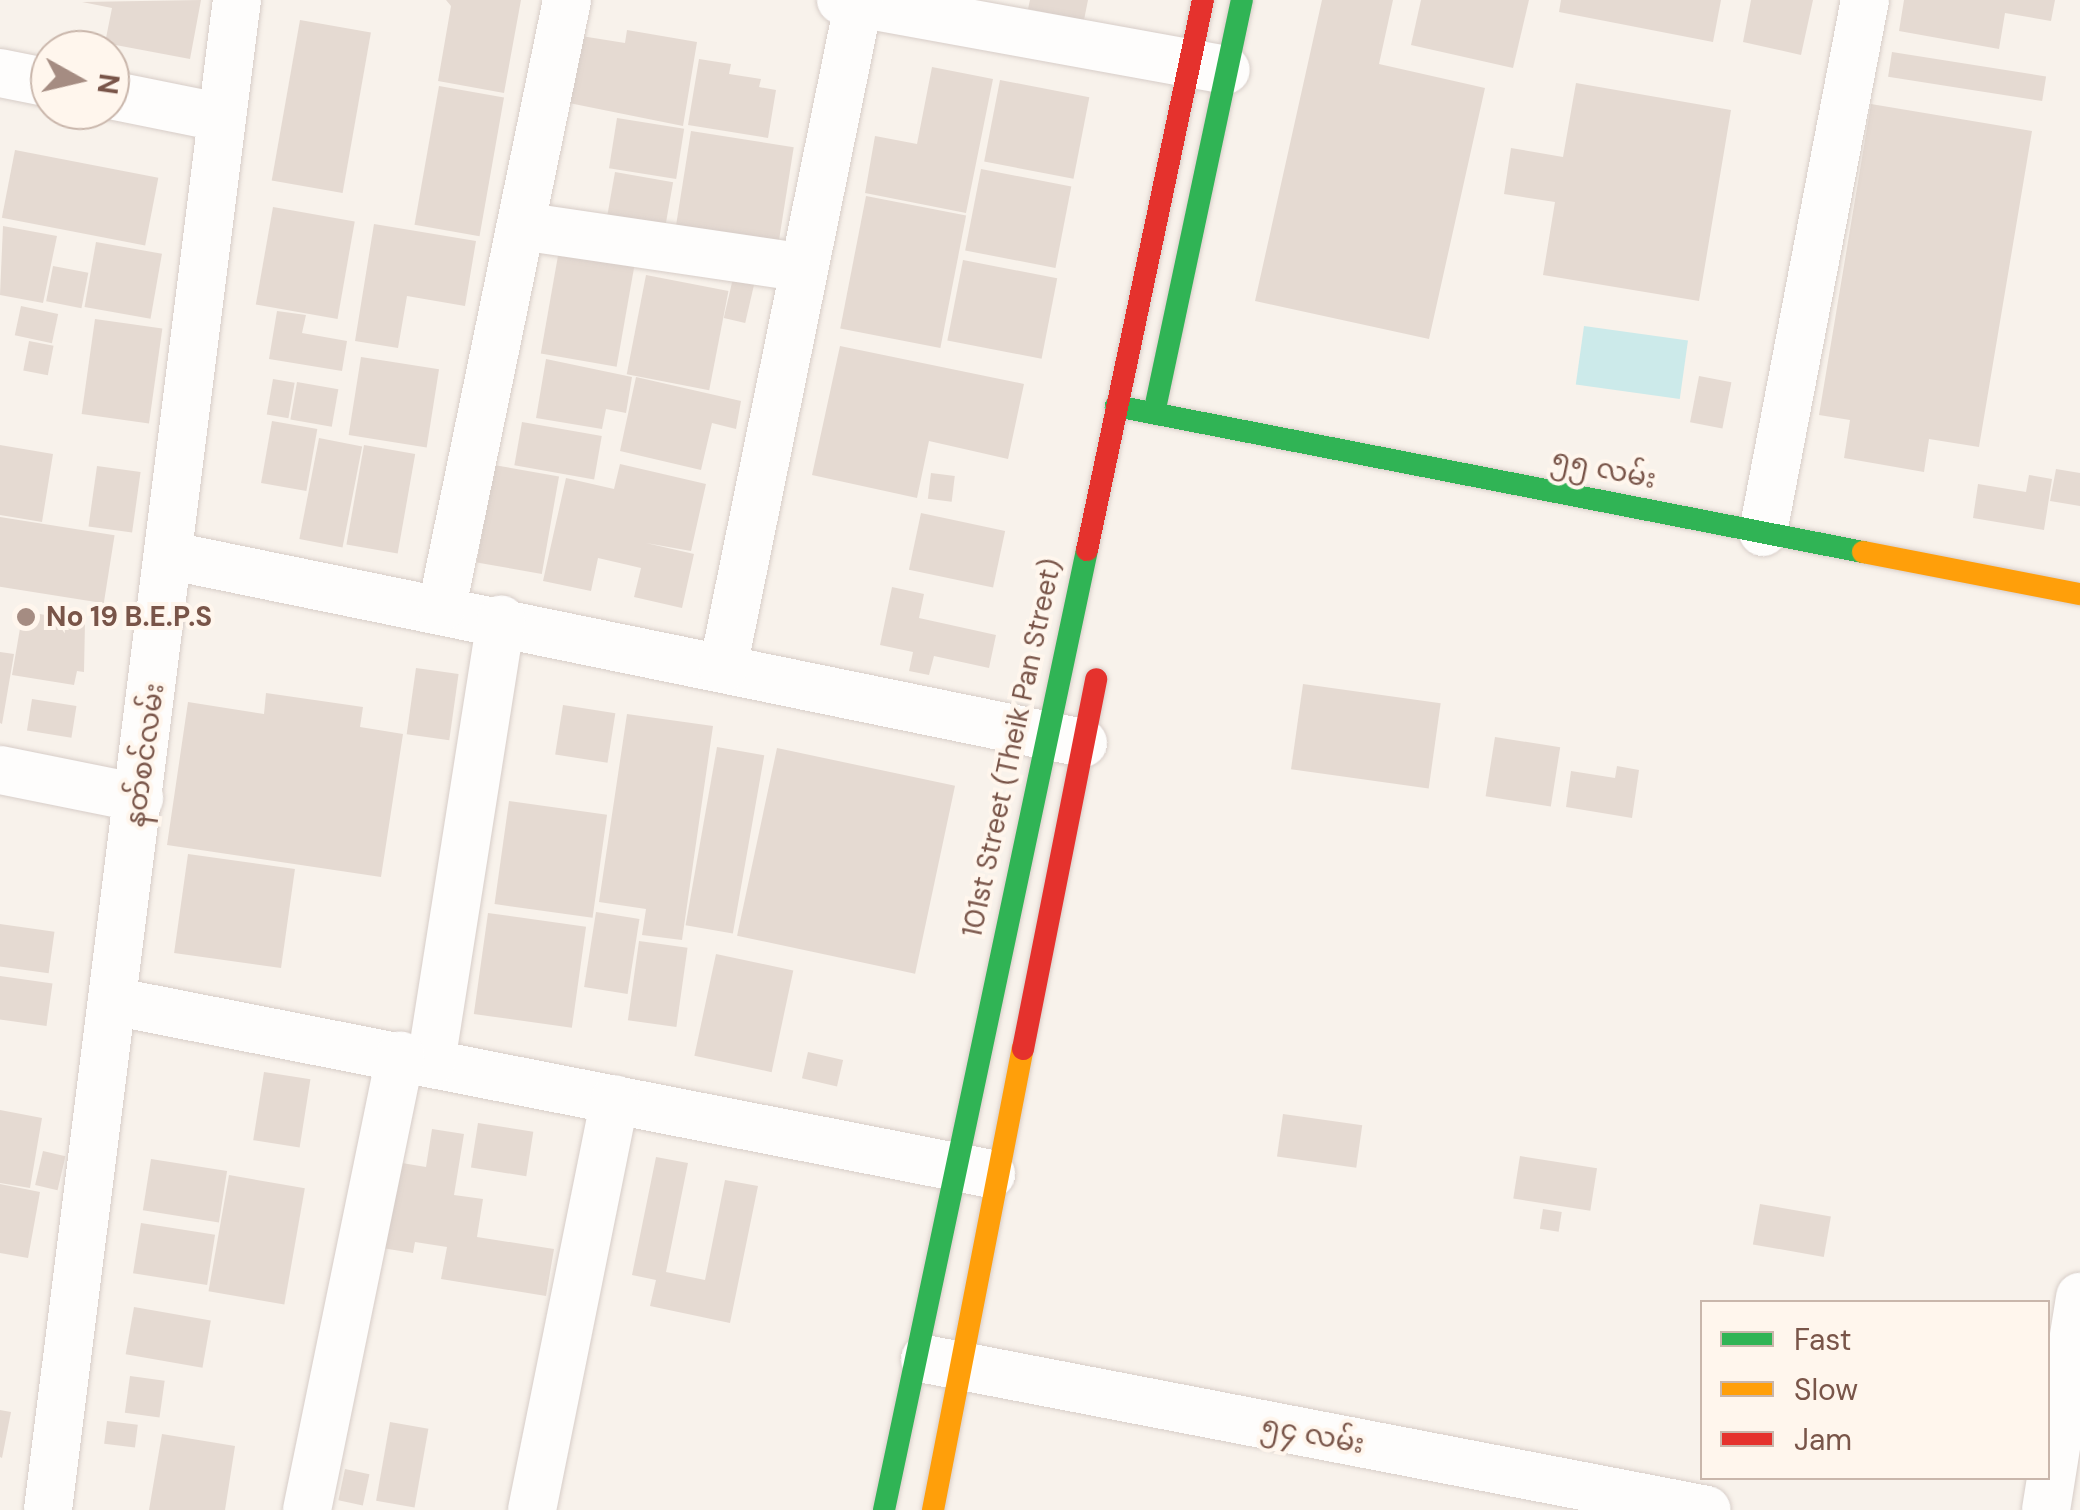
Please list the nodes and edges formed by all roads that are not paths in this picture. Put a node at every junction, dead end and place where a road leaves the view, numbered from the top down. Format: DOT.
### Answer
graph roads {
  1 [pos="237,0"];
  2 [pos="567,0"];
  3 [pos="1203,0"];
  4 [pos="1242,0"];
  5 [pos="1865,0"];
  6 [pos="853,1"];
  7 [pos="1209,67"];
  8 [pos="0,73"];
  9 [pos="30,79"];
  10 [pos="130,99"];
  11 [pos="219,117"];
  12 [pos="521,226"];
  13 [pos="804,268"];
  14 [pos="1116,406"];
  15 [pos="1151,424"];
  16 [pos="1764,532"];
  17 [pos="172,556"];
  18 [pos="2080,594"];
  19 [pos="442,608"];
  20 [pos="501,620"];
  21 [pos="1104,646"];
  22 [pos="722,668"];
  23 [pos="1064,740"];
  24 [pos="0,770"];
  25 [pos="139,798"];
  26 [pos="112,1001"];
  27 [pos="416,1059"];
  28 [pos="615,1099"];
  29 [pos="976,1171"];
  30 [pos="2080,1297"];
  31 [pos="941,1362"];
  32 [pos="48,1510"];
  33 [pos="308,1510"];
  34 [pos="532,1510"];
  35 [pos="884,1510"];
  36 [pos="933,1510"];
  37 [pos="1707,1510"];
  38 [pos="2046,1510"];
  1 -- 11 [label="street, နတ်စင်လမ်း"];
  2 -- 12 [label="street"];
  3 -- 7 [label="main road, 101st Street (Theik Pan Street)"];
  4 -- 7 [label="main road, 101st Street (Theik Pan Street)"];
  5 -- 16 [label="street"];
  6 -- 7 [label="street"];
  6 -- 13 [label="street"];
  7 -- 14 [label="main road, 101st Street (Theik Pan Street)"];
  7 -- 15 [label="main road, 101st Street (Theik Pan Street)"];
  8 -- 9 [label="street"];
  10 -- 11 [label="street"];
  11 -- 17 [label="street, နတ်စင်လမ်း"];
  12 -- 13 [label="street"];
  12 -- 19 [label="street"];
  13 -- 22 [label="street"];
  14 -- 15 [label="main road, ၅၅ လမ်း"];
  14 -- 23 [label="main road, 101st Street (Theik Pan Street)"];
  15 -- 16 [label="main road, ၅၅ လမ်း"];
  16 -- 18 [label="main road, ၅၅ လမ်း"];
  17 -- 19 [label="street"];
  17 -- 25 [label="street, နတ်စင်လမ်း"];
  19 -- 20 [label="street"];
  20 -- 22 [label="street"];
  20 -- 27 [label="street"];
  21 -- 23 [label="main road, 101st Street (Theik Pan Street)"];
  22 -- 23 [label="street"];
  23 -- 29 [label="main road, 101st Street (Theik Pan Street)"];
  23 -- 29 [label="main road, 101st Street (Theik Pan Street)"];
  24 -- 25 [label="street"];
  25 -- 26 [label="street, နတ်စင်လမ်း"];
  26 -- 27 [label="street"];
  26 -- 32 [label="street, နတ်စင်လမ်း"];
  27 -- 28 [label="street"];
  27 -- 33 [label="street"];
  28 -- 29 [label="street"];
  28 -- 34 [label="street"];
  29 -- 31 [label="main road, 101st Street (Theik Pan Street)"];
  29 -- 31 [label="main road, 101st Street (Theik Pan Street)"];
  30 -- 38 [label="street"];
  31 -- 35 [label="main road, 101st Street (Theik Pan Street)"];
  31 -- 36 [label="main road, 101st Street (Theik Pan Street)"];
  31 -- 37 [label="street, ၅၄ လမ်း"];
}
